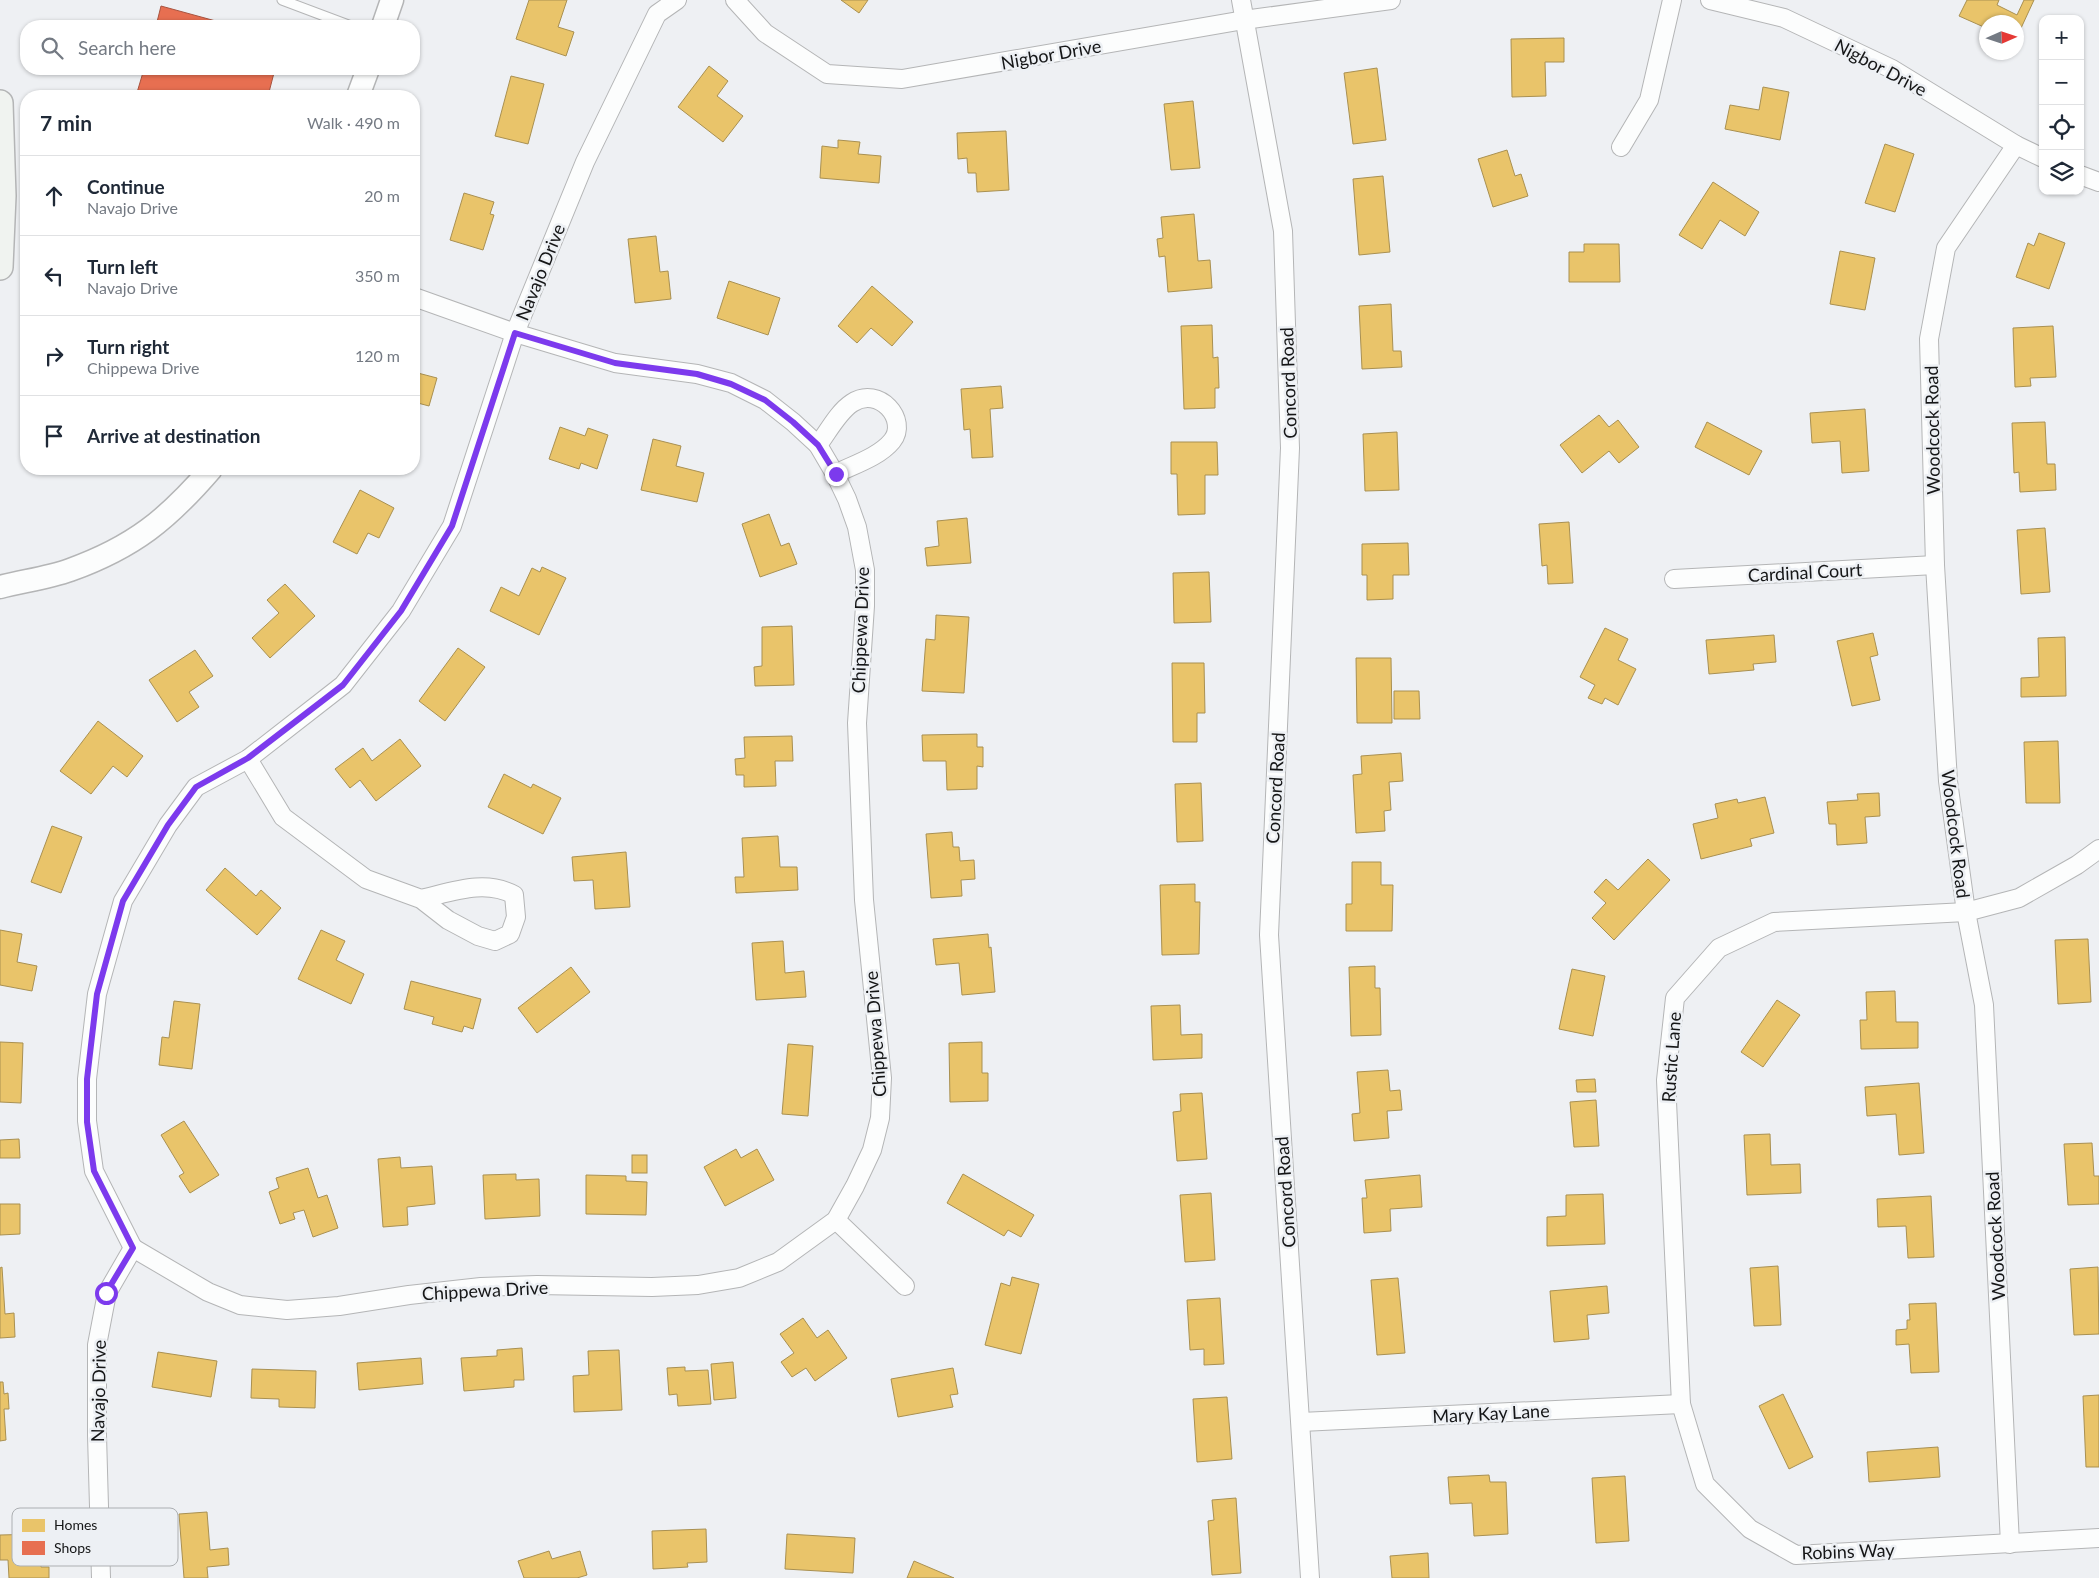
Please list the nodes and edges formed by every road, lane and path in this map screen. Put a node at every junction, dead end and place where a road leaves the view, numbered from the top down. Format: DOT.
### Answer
graph roads {
  1 [pos="282,0"];
  2 [pos="392,0"];
  3 [pos="677,0"];
  4 [pos="735,0"];
  5 [pos="1241,0"];
  6 [pos="1391,0"];
  7 [pos="1672,0"];
  8 [pos="1710,0"];
  9 [pos="335,20"];
  10 [pos="385,20"];
  11 [pos="1244,20"];
  12 [pos="366,75"];
  13 [pos="360,90"];
  14 [pos="0,103"];
  15 [pos="2016,146"];
  16 [pos="1621,147"];
  17 [pos="2039,156"];
  18 [pos="2084,176"];
  19 [pos="2099,182"];
  20 [pos="0,267"];
  21 [pos="420,299"];
  22 [pos="515,333"];
  23 [pos="818,445"];
  24 [pos="836,474"];
  25 [pos="206,475"];
  26 [pos="1935,565"];
  27 [pos="1674,578"];
  28 [pos="0,587"];
  29 [pos="248,758"];
  30 [pos="2099,849"];
  31 [pos="421,898"];
  32 [pos="1966,912"];
  33 [pos="836,1220"];
  34 [pos="133,1248"];
  35 [pos="905,1286"];
  36 [pos="1681,1404"];
  37 [pos="1300,1422"];
  38 [pos="99,1508"];
  39 [pos="2099,1538"];
  40 [pos="2010,1544"];
  41 [pos="1310,1578"];
  1 -- 9 [label="lane"];
  2 -- 10 [label="street"];
  3 -- 22 [label="street, Navajo Drive"];
  4 -- 11 [label="street, Nigbor Drive"];
  5 -- 11 [label="street, Concord Road"];
  6 -- 11 [label="street, Nigbor Drive"];
  7 -- 16 [label="street"];
  8 -- 15 [label="street, Nigbor Drive"];
  11 -- 37 [label="street, Concord Road"];
  12 -- 13 [label="street"];
  14 -- 20 [label="main road"];
  15 -- 17 [label="street, Nigbor Drive"];
  15 -- 26 [label="street, Woodcock Road"];
  18 -- 19 [label="street"];
  21 -- 22 [label="street, Chippewa Drive"];
  22 -- 23 [label="street, Chippewa Drive"];
  22 -- 29 [label="street, Navajo Drive"];
  23 -- 24 [label="street, Chippewa Drive"];
  23 -- 24 [label="street"];
  24 -- 33 [label="street, Chippewa Drive"];
  25 -- 28 [label="street"];
  26 -- 27 [label="street, Cardinal Court"];
  26 -- 32 [label="street, Woodcock Road"];
  29 -- 31 [label="street"];
  29 -- 34 [label="street, Navajo Drive"];
  30 -- 32 [label="street, Rustic Lane"];
  31 -- 31 [label="street"];
  32 -- 36 [label="street, Rustic Lane"];
  32 -- 40 [label="street, Woodcock Road"];
  33 -- 34 [label="street, Chippewa Drive"];
  33 -- 35 [label="street"];
  34 -- 38 [label="street, Navajo Drive"];
  36 -- 37 [label="street, Mary Kay Lane"];
  36 -- 40 [label="street, Robins Way"];
  37 -- 41 [label="street, Concord Road"];
  39 -- 40 [label="street, Robins Way"];
}
